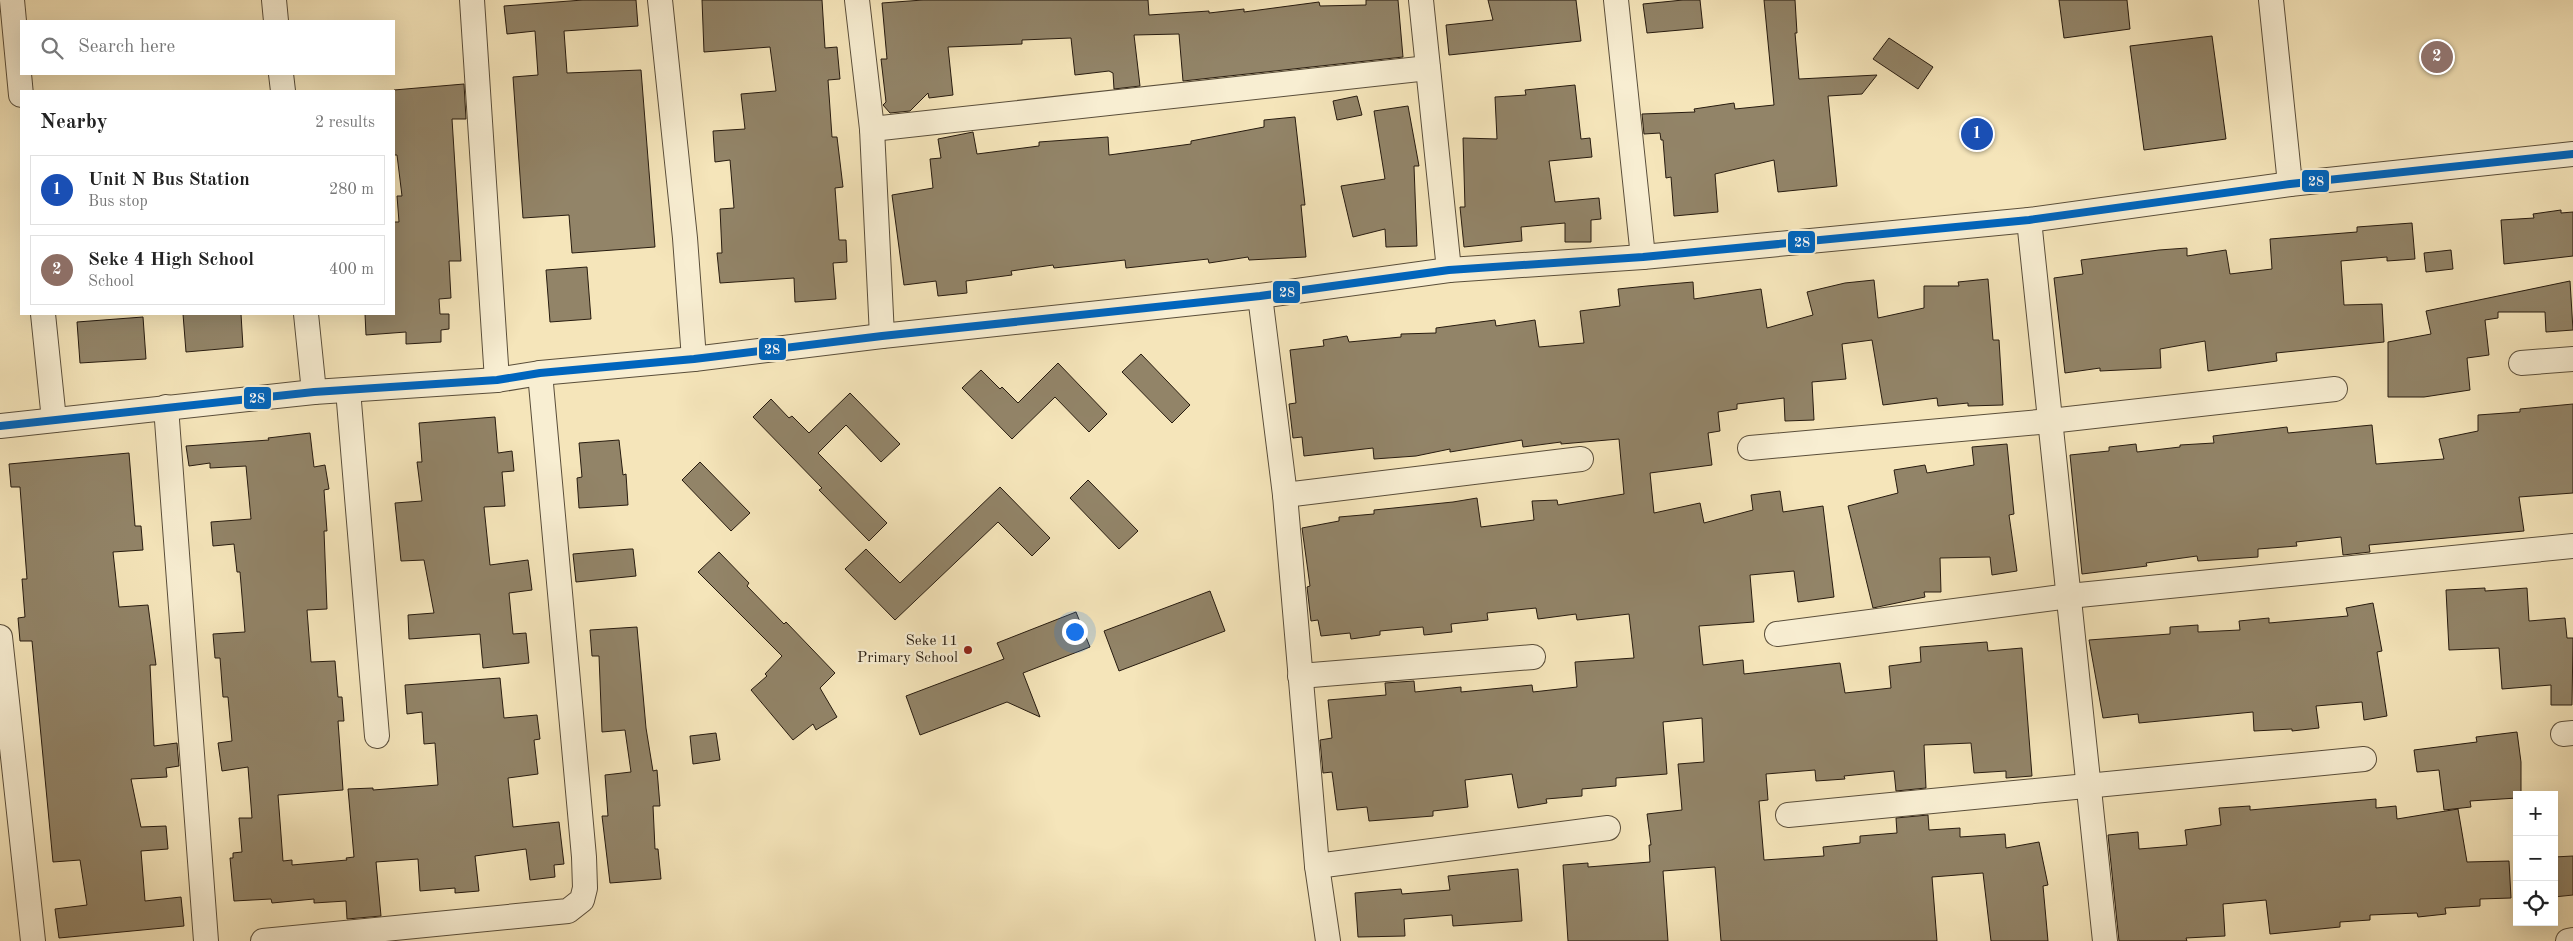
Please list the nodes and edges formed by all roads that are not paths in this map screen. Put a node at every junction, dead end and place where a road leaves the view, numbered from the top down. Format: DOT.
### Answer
graph roads {
  1 [pos="12,0"];
  2 [pos="274,0"];
  3 [pos="472,0"];
  4 [pos="660,0"];
  5 [pos="857,0"];
  6 [pos="1421,0"];
  7 [pos="1616,0"];
  8 [pos="2271,0"];
  9 [pos="276,20"];
  10 [pos="1428,68"];
  11 [pos="281,75"];
  12 [pos="21,90"];
  13 [pos="283,90"];
  14 [pos="872,129"];
  15 [pos="2573,154"];
  16 [pos="2290,184"];
  17 [pos="2029,220"];
  18 [pos="1643,257"];
  19 [pos="1449,270"];
  20 [pos="1260,296"];
  21 [pos="43,315"];
  22 [pos="306,315"];
  23 [pos="882,336"];
  24 [pos="694,359"];
  25 [pos="2573,359"];
  26 [pos="2521,363"];
  27 [pos="540,373"];
  28 [pos="497,380"];
  29 [pos="2335,389"];
  30 [pos="348,390"];
  31 [pos="314,392"];
  32 [pos="166,407"];
  33 [pos="54,420"];
  34 [pos="2050,421"];
  35 [pos="0,426"];
  36 [pos="1750,448"];
  37 [pos="1581,458"];
  38 [pos="1284,495"];
  39 [pos="2573,546"];
  40 [pos="2068,596"];
  41 [pos="1777,634"];
  42 [pos="0,636"];
  43 [pos="1533,657"];
  44 [pos="1300,676"];
  45 [pos="377,736"];
  46 [pos="2364,759"];
  47 [pos="2088,787"];
  48 [pos="1788,815"];
  49 [pos="1608,828"];
  50 [pos="1317,866"];
  51 [pos="33,941"];
  52 [pos="206,941"];
  53 [pos="263,941"];
  54 [pos="1328,941"];
  55 [pos="2105,941"];
  56 [pos="2568,941"];
  57 [pos="2573,941"];
  1 -- 12 [label="street"];
  2 -- 9 [label="street"];
  3 -- 28 [label="street"];
  4 -- 24 [label="street"];
  5 -- 14 [label="street"];
  6 -- 10 [label="street"];
  7 -- 18 [label="street"];
  8 -- 16 [label="street"];
  10 -- 14 [label="street"];
  10 -- 19 [label="street"];
  11 -- 13 [label="street"];
  14 -- 23 [label="street"];
  15 -- 16 [label="street"];
  16 -- 17 [label="street"];
  17 -- 18 [label="street"];
  17 -- 34 [label="street"];
  18 -- 19 [label="street"];
  19 -- 20 [label="street"];
  20 -- 23 [label="street"];
  20 -- 38 [label="street"];
  21 -- 33 [label="street"];
  22 -- 31 [label="street"];
  23 -- 24 [label="street"];
  24 -- 27 [label="street"];
  25 -- 26 [label="street"];
  27 -- 28 [label="street"];
  27 -- 53 [label="street"];
  28 -- 30 [label="street"];
  29 -- 34 [label="street"];
  30 -- 31 [label="street"];
  30 -- 45 [label="street"];
  31 -- 32 [label="street"];
  32 -- 33 [label="street"];
  32 -- 52 [label="street"];
  33 -- 35 [label="street"];
  34 -- 36 [label="street"];
  34 -- 40 [label="street"];
  37 -- 38 [label="street"];
  38 -- 44 [label="street"];
  39 -- 40 [label="street"];
  40 -- 41 [label="street"];
  40 -- 47 [label="street"];
  42 -- 51 [label="street"];
  43 -- 44 [label="street"];
  44 -- 50 [label="street"];
  46 -- 47 [label="street"];
  47 -- 48 [label="street"];
  47 -- 55 [label="street"];
  49 -- 50 [label="street"];
  50 -- 54 [label="street"];
  56 -- 57 [label="street"];
}
